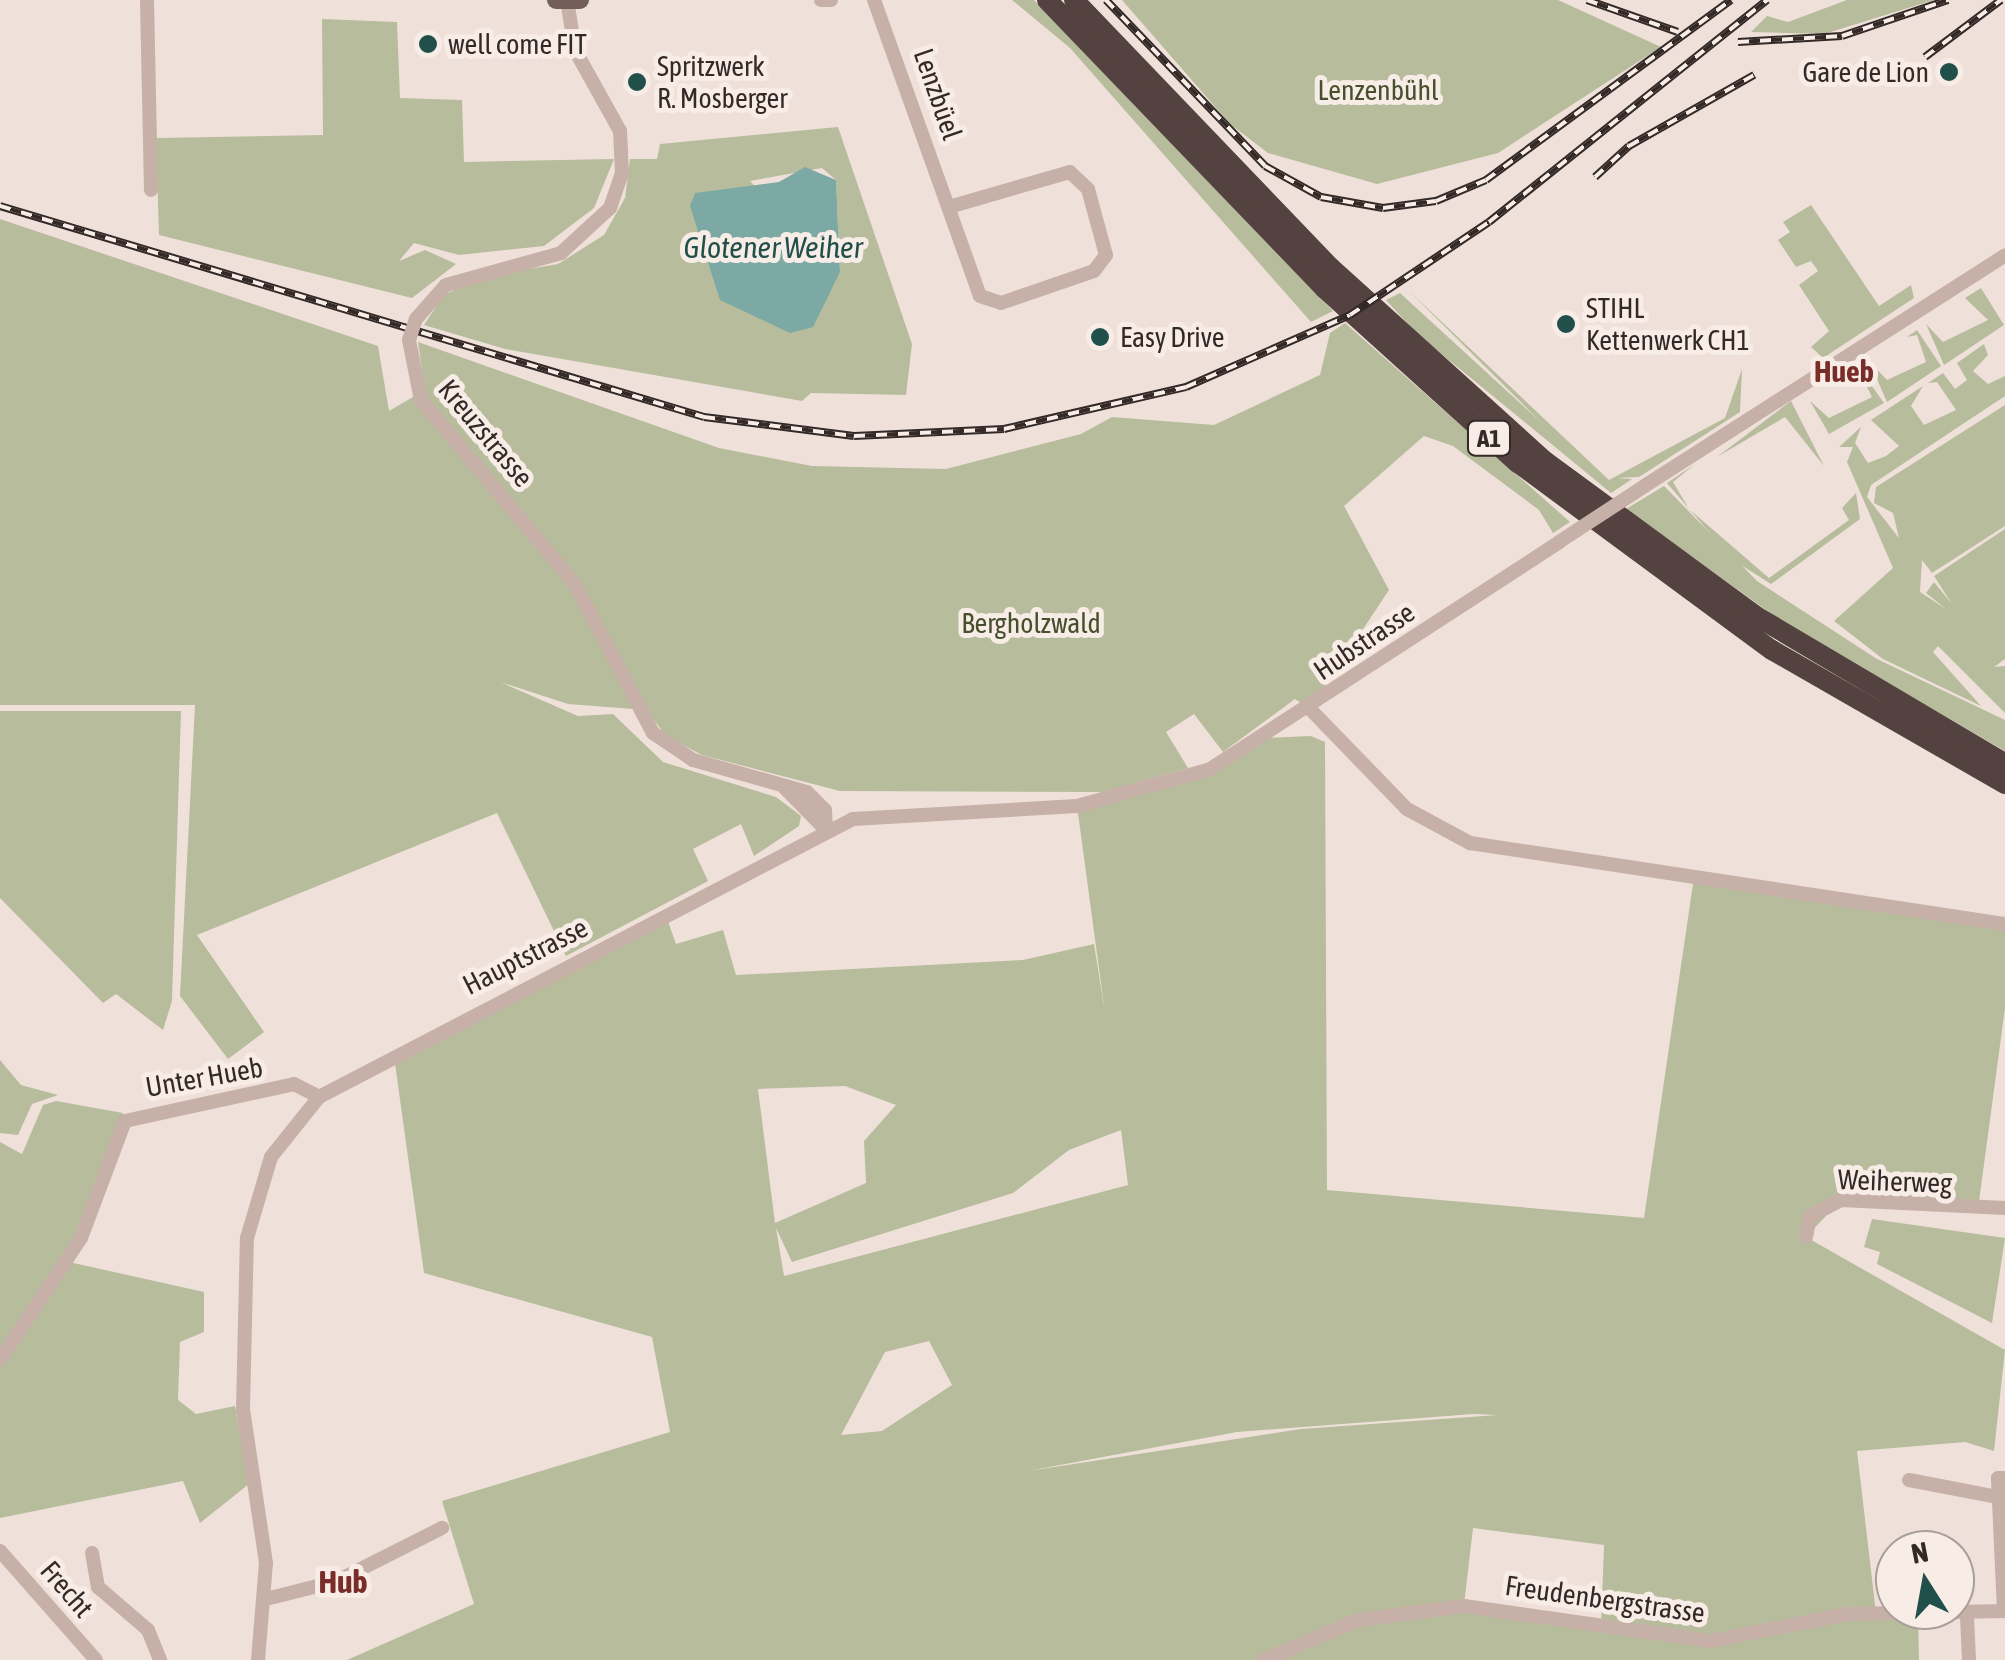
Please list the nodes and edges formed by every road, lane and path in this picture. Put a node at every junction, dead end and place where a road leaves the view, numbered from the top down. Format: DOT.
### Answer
graph roads {
  1 [pos="147,0"];
  2 [pos="821,0"];
  3 [pos="831,0"];
  4 [pos="874,0"];
  5 [pos="1047,0"];
  6 [pos="1074,0"];
  7 [pos="568,2"];
  8 [pos="151,190"];
  9 [pos="950,207"];
  10 [pos="2005,245"];
  11 [pos="2005,255"];
  12 [pos="1977,268"];
  13 [pos="1310,709"];
  14 [pos="2005,763"];
  15 [pos="2005,784"];
  16 [pos="826,830"];
  17 [pos="2005,924"];
  18 [pos="319,1097"];
  19 [pos="2005,1208"];
  20 [pos="1806,1237"];
  21 [pos="0,1360"];
  22 [pos="2002,1478"];
  23 [pos="1909,1480"];
  24 [pos="1998,1497"];
  25 [pos="442,1528"];
  26 [pos="0,1551"];
  27 [pos="92,1553"];
  28 [pos="266,1598"];
  29 [pos="2004,1611"];
  30 [pos="1875,1614"];
  31 [pos="1975,1615"];
  32 [pos="1968,1630"];
  33 [pos="96,1660"];
  34 [pos="160,1660"];
  35 [pos="258,1660"];
  36 [pos="1264,1660"];
  37 [pos="1969,1660"];
  1 -- 8 [label="street"];
  2 -- 3 [label="street"];
  4 -- 9 [label="street, Lenzbüel"];
  5 -- 15 [label="highway, A1"];
  6 -- 14 [label="highway, A1"];
  7 -- 16 [label="street, Kreuzstrasse, bridge"];
  9 -- 9 [label="street, Lenzbüel"];
  10 -- 12 [label="street, Hubstrasse"];
  11 -- 12 [label="street, Hubstrasse"];
  12 -- 13 [label="street, Hubstrasse, bridge"];
  13 -- 16 [label="street, Hauptstrasse"];
  13 -- 17 [label="street, Hubstrasse"];
  16 -- 18 [label="street, Hauptstrasse"];
  18 -- 21 [label="street, Unter Hueb"];
  18 -- 28 [label="street, Hauptstrasse"];
  19 -- 20 [label="street, Weiherweg"];
  22 -- 24 [label="street"];
  23 -- 24 [label="street"];
  24 -- 29 [label="street"];
  25 -- 28 [label="street"];
  26 -- 33 [label="street, Frecht"];
  27 -- 34 [label="street"];
  28 -- 35 [label="street, Hauptstrasse"];
  29 -- 31 [label="street, Freudenbergstrasse"];
  30 -- 36 [label="street, Freudenbergstrasse"];
  32 -- 37 [label="street"];
}
